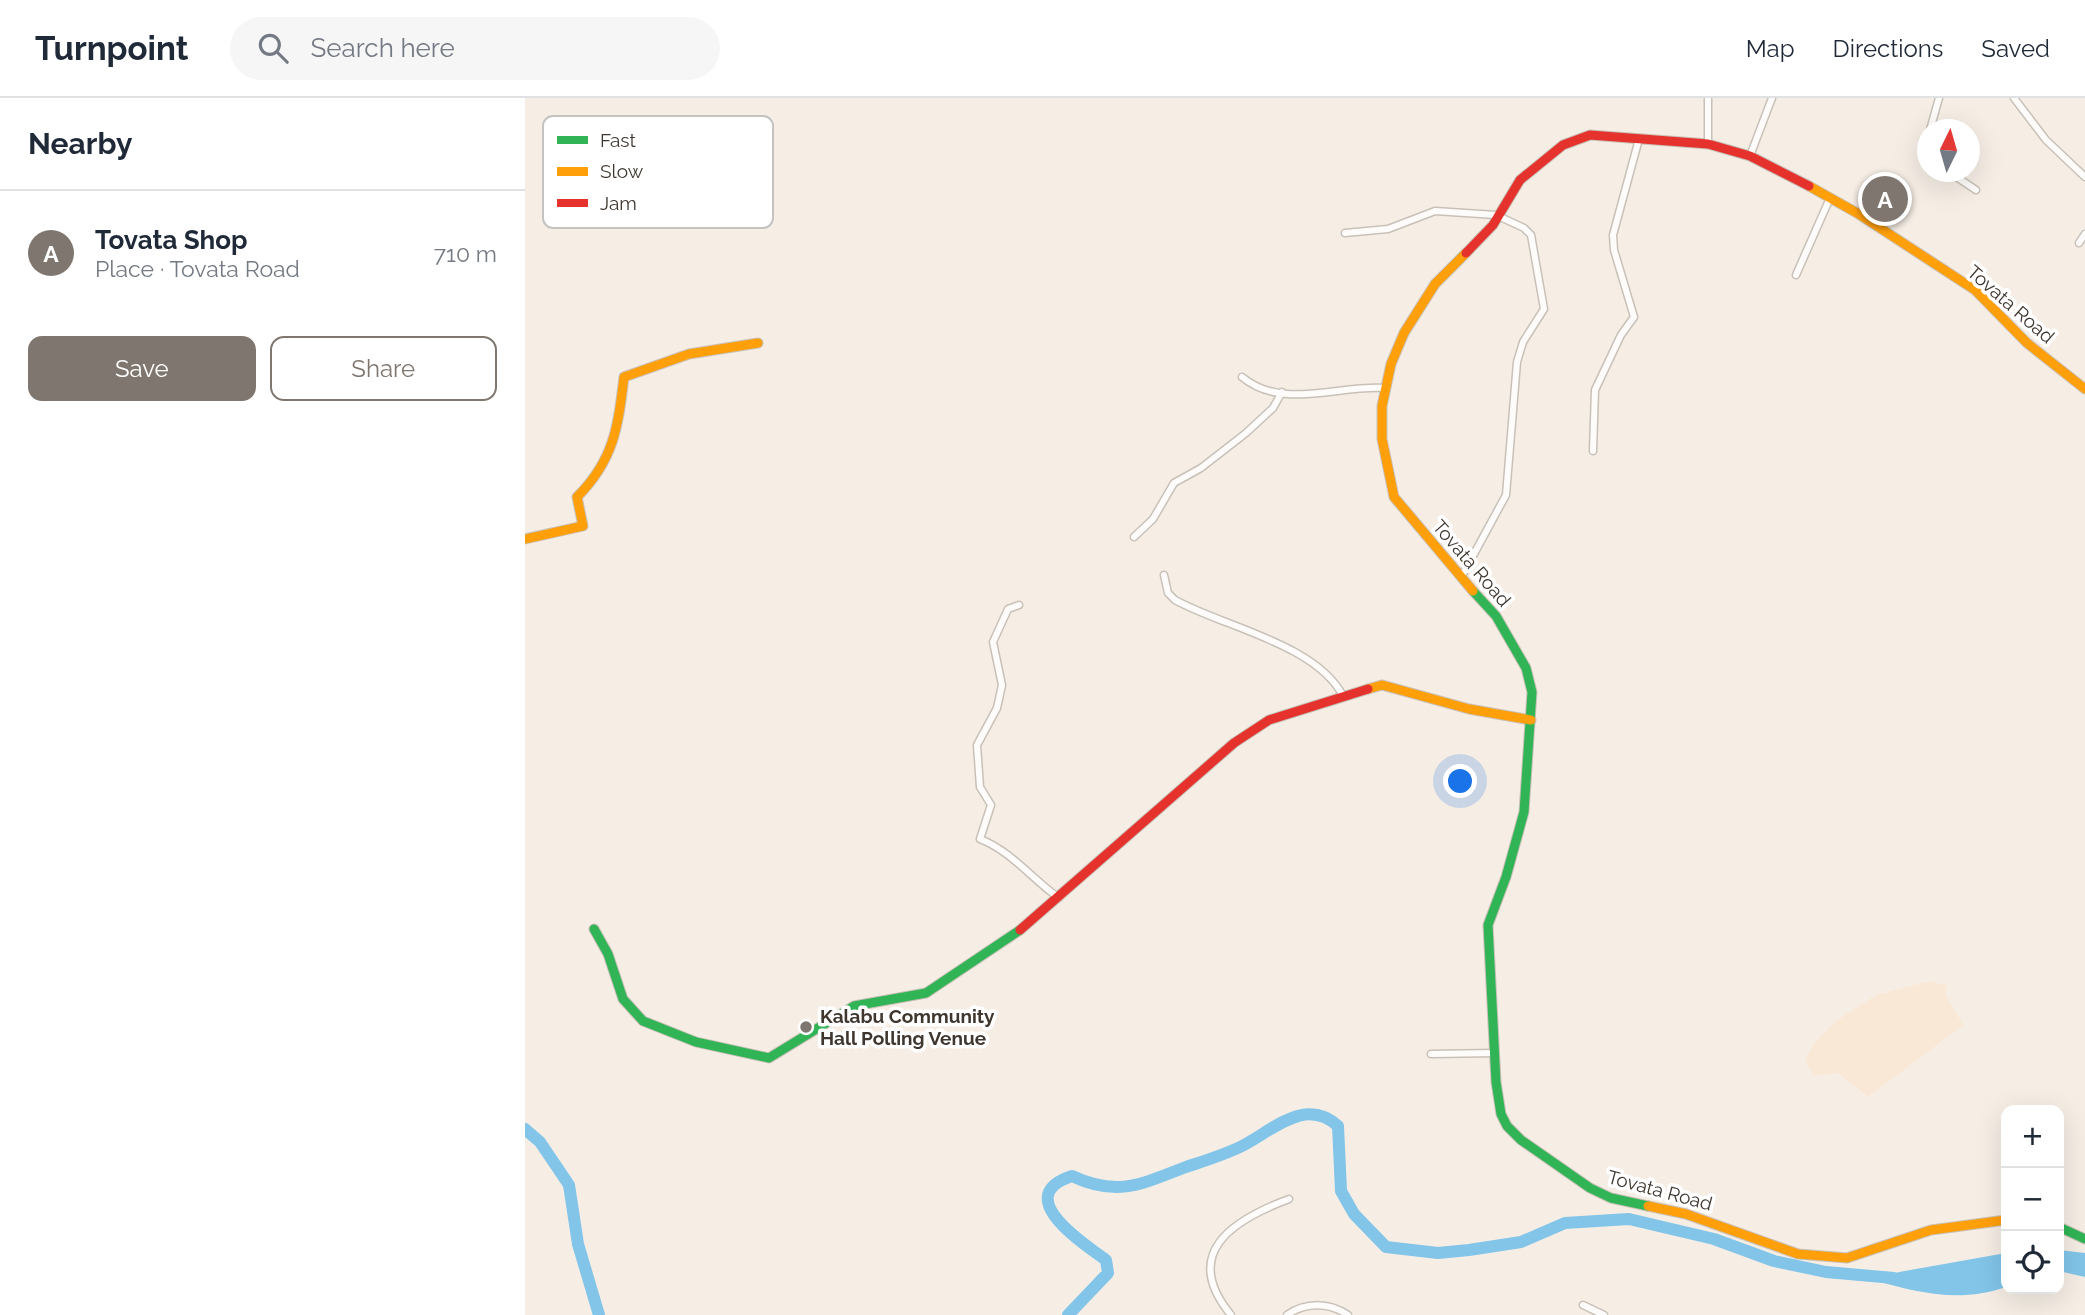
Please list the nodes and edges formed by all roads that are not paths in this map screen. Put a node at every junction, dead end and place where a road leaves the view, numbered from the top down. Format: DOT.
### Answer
graph roads {
  1 [pos="1708,98"];
  2 [pos="1772,98"];
  3 [pos="1939,98"];
  4 [pos="2014,98"];
  5 [pos="1933,119"];
  6 [pos="1639,139"];
  7 [pos="1708,144"];
  8 [pos="1750,156"];
  9 [pos="2085,177"];
  10 [pos="1964,182"];
  11 [pos="1976,190"];
  12 [pos="1830,198"];
  13 [pos="1498,216"];
  14 [pos="1345,233"];
  15 [pos="2085,234"];
  16 [pos="2079,243"];
  17 [pos="1796,275"];
  18 [pos="758,343"];
  19 [pos="1242,377"];
  20 [pos="1386,388"];
  21 [pos="2085,389"];
  22 [pos="1282,393"];
  23 [pos="1593,451"];
  24 [pos="1134,537"];
  25 [pos="525,539"];
  26 [pos="1164,575"];
  27 [pos="1462,576"];
  28 [pos="1019,605"];
  29 [pos="1343,696"];
  30 [pos="1531,720"];
  31 [pos="1059,898"];
  32 [pos="594,929"];
  33 [pos="1495,1053"];
  34 [pos="1431,1054"];
  35 [pos="1289,1199"];
  36 [pos="2001,1221"];
  37 [pos="2064,1229"];
  38 [pos="2085,1239"];
  39 [pos="1583,1305"];
  40 [pos="1231,1315"];
  41 [pos="1287,1315"];
  42 [pos="1348,1315"];
  43 [pos="1604,1315"];
  1 -- 7 [label="street"];
  2 -- 8 [label="street"];
  3 -- 5 [label="street"];
  4 -- 9 [label="street"];
  6 -- 7 [label="street, Tovata Road"];
  6 -- 13 [label="street, Tovata Road"];
  6 -- 23 [label="street"];
  7 -- 8 [label="street, Tovata Road"];
  8 -- 12 [label="street, Tovata Road"];
  10 -- 11 [label="street"];
  12 -- 17 [label="street"];
  12 -- 21 [label="street, Tovata Road"];
  13 -- 14 [label="street"];
  13 -- 20 [label="street, Tovata Road"];
  13 -- 27 [label="street"];
  15 -- 16 [label="street"];
  18 -- 25 [label="street"];
  19 -- 22 [label="street"];
  20 -- 22 [label="street"];
  20 -- 27 [label="street, Tovata Road"];
  22 -- 24 [label="street"];
  26 -- 29 [label="street"];
  27 -- 30 [label="street, Tovata Road"];
  28 -- 31 [label="street"];
  29 -- 30 [label="street"];
  29 -- 31 [label="street"];
  30 -- 33 [label="street, Tovata Road"];
  31 -- 32 [label="street"];
  33 -- 34 [label="street"];
  33 -- 36 [label="street, Tovata Road"];
  35 -- 40 [label="street"];
  37 -- 38 [label="street"];
  39 -- 43 [label="street"];
  41 -- 42 [label="street"];
}
